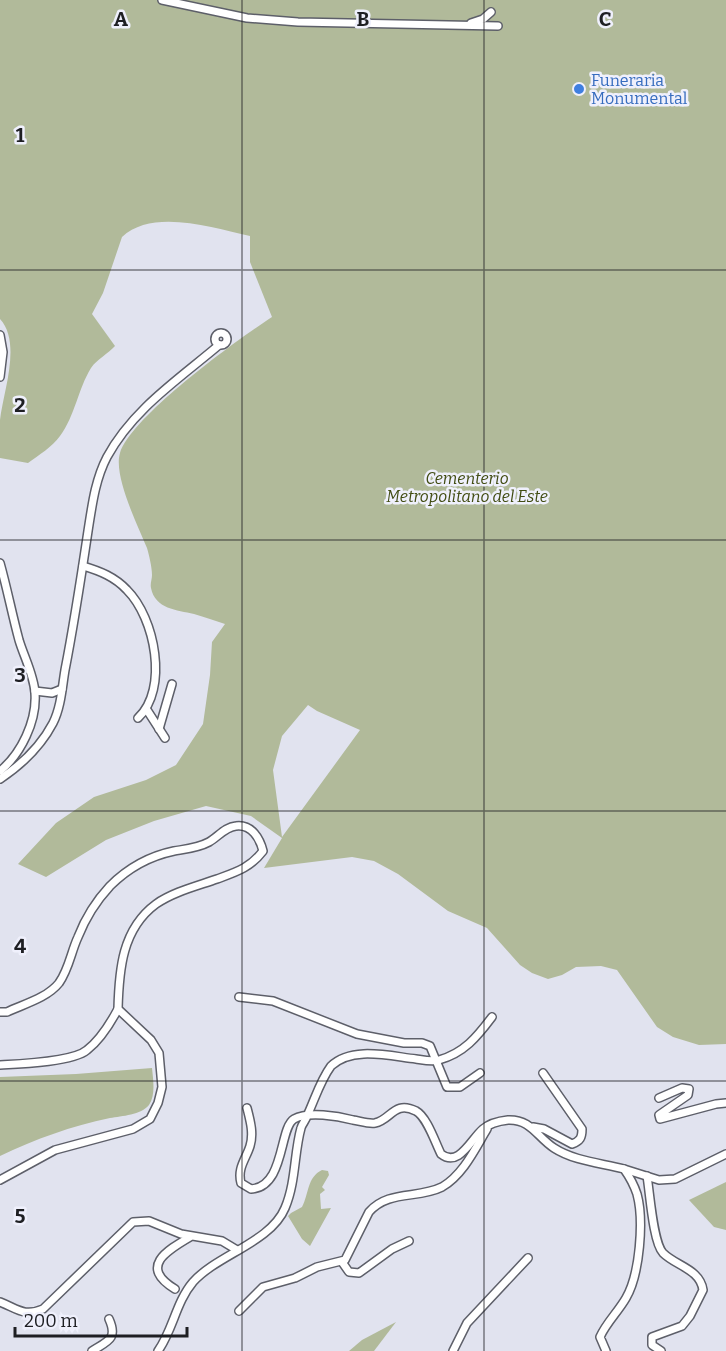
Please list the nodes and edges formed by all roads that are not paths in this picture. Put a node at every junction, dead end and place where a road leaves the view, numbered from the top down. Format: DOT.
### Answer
graph roads {
  1 [pos="162,0"];
  2 [pos="491,12"];
  3 [pos="463,25"];
  4 [pos="498,26"];
  5 [pos="0,335"];
  6 [pos="219,345"];
  7 [pos="0,377"];
  8 [pos="0,563"];
  9 [pos="83,566"];
  10 [pos="172,684"];
  11 [pos="62,689"];
  12 [pos="35,691"];
  13 [pos="147,710"];
  14 [pos="138,718"];
  15 [pos="159,729"];
  16 [pos="165,738"];
  17 [pos="0,771"];
  18 [pos="0,779"];
  19 [pos="239,997"];
  20 [pos="118,1009"];
  21 [pos="0,1012"];
  22 [pos="492,1017"];
  23 [pos="436,1061"];
  24 [pos="0,1065"];
  25 [pos="480,1073"];
  26 [pos="543,1073"];
  27 [pos="659,1098"];
  28 [pos="726,1103"];
  29 [pos="247,1108"];
  30 [pos="307,1116"];
  31 [pos="490,1124"];
  32 [pos="531,1126"];
  33 [pos="726,1154"];
  34 [pos="624,1169"];
  35 [pos="647,1176"];
  36 [pos="0,1180"];
  37 [pos="190,1237"];
  38 [pos="410,1241"];
  39 [pos="237,1250"];
  40 [pos="528,1258"];
  41 [pos="342,1262"];
  42 [pos="175,1289"];
  43 [pos="0,1302"];
  44 [pos="239,1311"];
  45 [pos="109,1319"];
  46 [pos="92,1351"];
  47 [pos="158,1351"];
  48 [pos="453,1351"];
  49 [pos="606,1351"];
  50 [pos="661,1351"];
  1 -- 3 [label="street"];
  2 -- 3 [label="street"];
  3 -- 4 [label="street"];
  5 -- 7 [label="street"];
  6 -- 9 [label="street"];
  8 -- 12 [label="street"];
  9 -- 11 [label="street"];
  9 -- 13 [label="street"];
  10 -- 15 [label="street"];
  11 -- 12 [label="street"];
  11 -- 18 [label="street"];
  12 -- 17 [label="street"];
  13 -- 14 [label="street"];
  13 -- 15 [label="street"];
  15 -- 16 [label="street"];
  19 -- 23 [label="street"];
  20 -- 21 [label="street"];
  20 -- 24 [label="street"];
  20 -- 36 [label="street"];
  22 -- 23 [label="street"];
  23 -- 25 [label="street"];
  23 -- 30 [label="street"];
  26 -- 32 [label="street"];
  27 -- 28 [label="street"];
  29 -- 30 [label="street"];
  30 -- 31 [label="street"];
  30 -- 39 [label="street"];
  31 -- 32 [label="street"];
  31 -- 41 [label="street"];
  32 -- 34 [label="street"];
  33 -- 35 [label="street"];
  34 -- 35 [label="street"];
  34 -- 49 [label="street"];
  35 -- 50 [label="street"];
  37 -- 39 [label="street"];
  37 -- 42 [label="street"];
  37 -- 43 [label="street"];
  38 -- 41 [label="street"];
  39 -- 47 [label="street"];
  40 -- 48 [label="street"];
  41 -- 44 [label="street"];
  45 -- 46 [label="street"];
}
